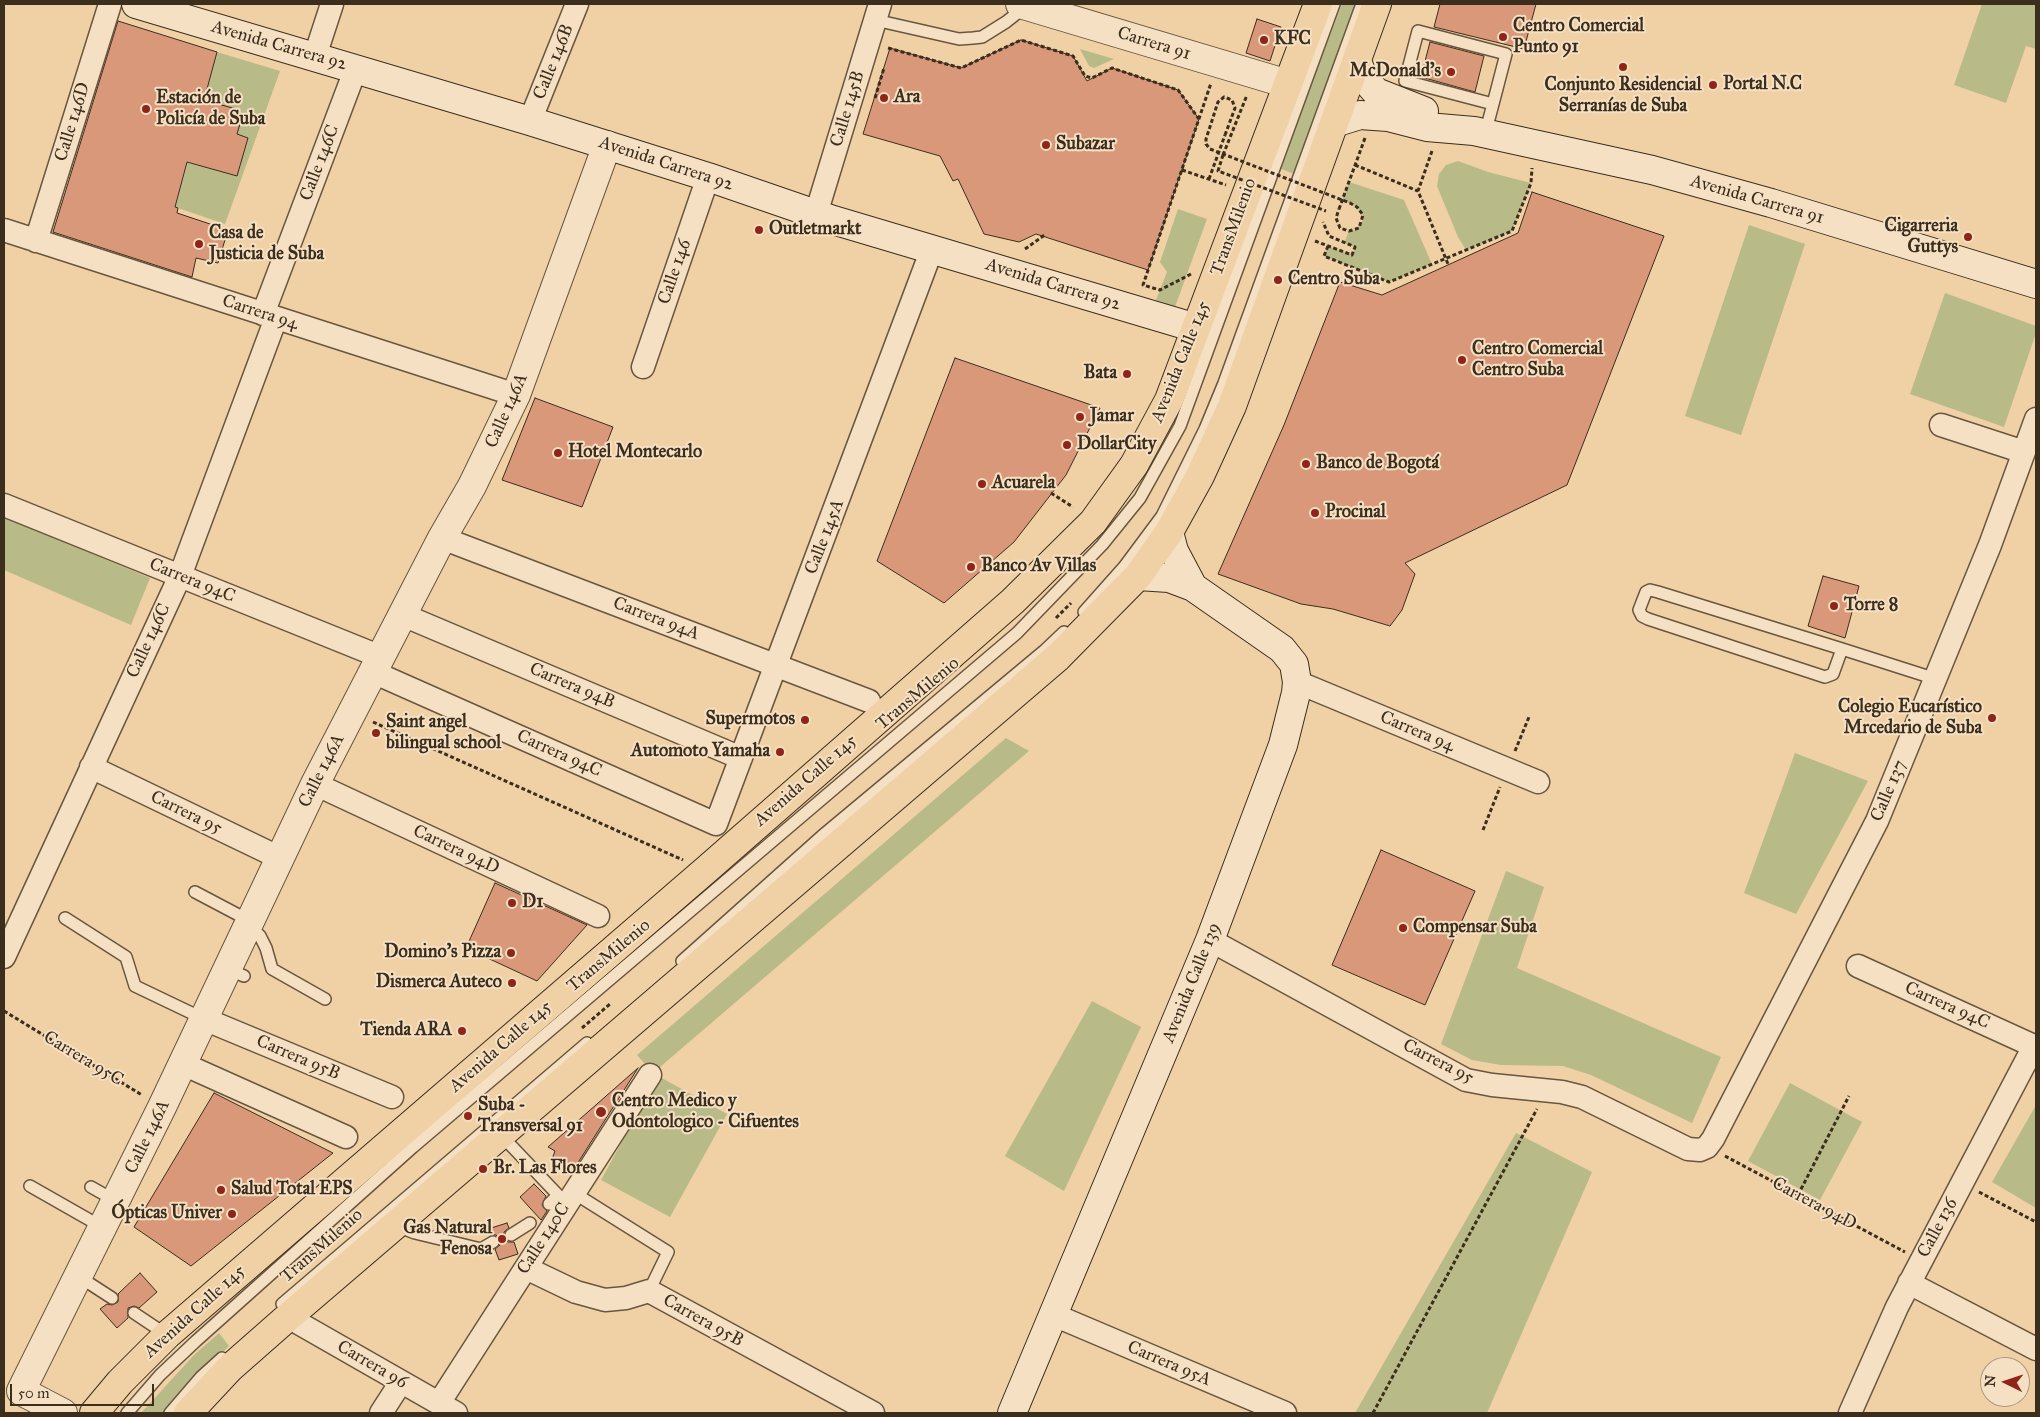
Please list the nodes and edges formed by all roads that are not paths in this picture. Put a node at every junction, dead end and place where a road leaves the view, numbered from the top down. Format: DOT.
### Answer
graph roads {
  1 [pos="110,4"];
  2 [pos="136,4"];
  3 [pos="332,4"];
  4 [pos="577,4"];
  5 [pos="1024,4"];
  6 [pos="1318,4"];
  7 [pos="1334,4"];
  8 [pos="1362,4"];
  9 [pos="1377,4"];
  10 [pos="878,12"];
  11 [pos="315,56"];
  12 [pos="1357,60"];
  13 [pos="356,68"];
  14 [pos="1288,84"];
  15 [pos="1493,104"];
  16 [pos="530,121"];
  17 [pos="1334,123"];
  18 [pos="1480,132"];
  19 [pos="607,145"];
  20 [pos="708,177"];
  21 [pos="816,214"];
  22 [pos="4,230"];
  23 [pos="36,241"];
  24 [pos="932,249"];
  25 [pos="2036,284"];
  26 [pos="269,316"];
  27 [pos="1196,328"];
  28 [pos="642,367"];
  29 [pos="516,395"];
  30 [pos="2036,420"];
  31 [pos="1941,425"];
  32 [pos="2024,452"];
  33 [pos="4,505"];
  34 [pos="1169,532"];
  35 [pos="442,538"];
  36 [pos="180,576"];
  37 [pos="1138,576"];
  38 [pos="1193,587"];
  39 [pos="403,614"];
  40 [pos="1842,649"];
  41 [pos="377,664"];
  42 [pos="777,664"];
  43 [pos="1936,678"];
  44 [pos="1297,682"];
  45 [pos="869,701"];
  46 [pos="742,758"];
  47 [pos="91,767"];
  48 [pos="1538,782"];
  49 [pos="315,784"];
  50 [pos="716,824"];
  51 [pos="280,858"];
  52 [pos="195,892"];
  53 [pos="598,916"];
  54 [pos="65,918"];
  55 [pos="250,921"];
  56 [pos="1210,940"];
  57 [pos="4,957"];
  58 [pos="1858,966"];
  59 [pos="672,970"];
  60 [pos="325,999"];
  61 [pos="204,1018"];
  62 [pos="597,1034"];
  63 [pos="2035,1046"];
  64 [pos="183,1064"];
  65 [pos="650,1075"];
  66 [pos="392,1097"];
  67 [pos="501,1135"];
  68 [pos="346,1137"];
  69 [pos="1707,1147"];
  70 [pos="30,1186"];
  71 [pos="91,1186"];
  72 [pos="574,1193"];
  73 [pos="116,1201"];
  74 [pos="549,1204"];
  75 [pos="530,1223"];
  76 [pos="396,1225"];
  77 [pos="102,1227"];
  78 [pos="511,1236"];
  79 [pos="493,1242"];
  80 [pos="526,1268"];
  81 [pos="78,1276"];
  82 [pos="1909,1283"];
  83 [pos="649,1291"];
  84 [pos="112,1298"];
  85 [pos="134,1313"];
  86 [pos="281,1315"];
  87 [pos="1054,1315"];
  88 [pos="167,1335"];
  89 [pos="234,1347"];
  90 [pos="2036,1349"];
  91 [pos="401,1382"];
  92 [pos="447,1408"];
  93 [pos="63,1413"];
  94 [pos="94,1413"];
  95 [pos="128,1413"];
  96 [pos="170,1413"];
  97 [pos="188,1413"];
  98 [pos="381,1413"];
  99 [pos="873,1413"];
  100 [pos="1012,1413"];
  101 [pos="1285,1413"];
  102 [pos="1850,1413"];
  1 -- 23 [label="street, Calle 146D"];
  2 -- 11 [label="main road, Avenida Carrera 92"];
  3 -- 11 [label="street"];
  4 -- 16 [label="street, Calle 146B"];
  5 -- 10 [label="lane"];
  5 -- 14 [label="main road, Carrera 91"];
  6 -- 14 [label="main road, Avenida Calle 145"];
  7 -- 95 [label="lane, TransMilenio"];
  8 -- 59 [label="lane"];
  9 -- 12 [label="main road"];
  10 -- 21 [label="street, Calle 145B"];
  11 -- 13 [label="main road, Avenida Carrera 92"];
  12 -- 17 [label="main road"];
  12 -- 18 [label="main road, Avenida Carrera 91"];
  13 -- 16 [label="main road, Avenida Carrera 92"];
  13 -- 26 [label="street, Calle 146C"];
  14 -- 27 [label="main road, Avenida Calle 145"];
  15 -- 15 [label="lane"];
  15 -- 18 [label="lane"];
  16 -- 19 [label="main road, Avenida Carrera 92"];
  17 -- 18 [label="main road, Avenida Carrera 91"];
  17 -- 34 [label="main road"];
  18 -- 25 [label="main road, Avenida Carrera 91"];
  19 -- 20 [label="main road, Avenida Carrera 92"];
  19 -- 29 [label="main road, Calle 146A"];
  20 -- 21 [label="main road, Avenida Carrera 92"];
  20 -- 28 [label="street, Calle 146"];
  21 -- 24 [label="main road, Avenida Carrera 92"];
  22 -- 23 [label="street, Carrera 94"];
  23 -- 26 [label="street, Carrera 94"];
  24 -- 27 [label="main road, Avenida Carrera 92"];
  24 -- 42 [label="street, Calle 145A"];
  26 -- 29 [label="street, Carrera 94"];
  26 -- 36 [label="street, Calle 146C"];
  27 -- 88 [label="main road, Avenida Calle 145"];
  29 -- 35 [label="main road, Calle 146A"];
  30 -- 32 [label="street, Calle 137"];
  31 -- 32 [label="street"];
  32 -- 43 [label="street, Calle 137"];
  33 -- 36 [label="street, Carrera 94C"];
  34 -- 37 [label="main road"];
  34 -- 38 [label="main road, Avenida Calle 139"];
  35 -- 39 [label="main road, Calle 146A"];
  35 -- 42 [label="street, Carrera 94A"];
  36 -- 41 [label="street, Carrera 94C"];
  36 -- 47 [label="street, Calle 146C"];
  37 -- 38 [label="main road, Avenida Calle 139"];
  37 -- 67 [label="main road"];
  38 -- 44 [label="main road, Avenida Calle 139"];
  39 -- 41 [label="main road, Calle 146A"];
  39 -- 46 [label="street, Carrera 94B"];
  40 -- 40 [label="lane"];
  40 -- 43 [label="lane"];
  41 -- 49 [label="main road, Calle 146A"];
  41 -- 50 [label="street, Carrera 94C"];
  42 -- 45 [label="street, Carrera 94A"];
  42 -- 46 [label="street, Calle 145A"];
  43 -- 69 [label="street, Calle 137"];
  44 -- 48 [label="street, Carrera 94"];
  44 -- 56 [label="main road, Avenida Calle 139"];
  46 -- 50 [label="street, Calle 145A"];
  47 -- 51 [label="street, Carrera 95"];
  47 -- 57 [label="street, Calle 146C"];
  49 -- 51 [label="main road, Calle 146A"];
  49 -- 53 [label="street, Carrera 94D"];
  51 -- 55 [label="main road, Calle 146A"];
  52 -- 55 [label="lane"];
  54 -- 61 [label="lane"];
  55 -- 60 [label="lane"];
  55 -- 61 [label="main road, Calle 146A"];
  56 -- 69 [label="street, Carrera 95"];
  56 -- 87 [label="main road, Avenida Calle 139"];
  58 -- 63 [label="street, Carrera 94C"];
  61 -- 64 [label="main road, Calle 146A"];
  61 -- 66 [label="street, Carrera 95B"];
  62 -- 86 [label="lane, TransMilenio"];
  63 -- 82 [label="street, Calle 136"];
  64 -- 68 [label="street"];
  64 -- 73 [label="main road, Calle 146A"];
  65 -- 72 [label="street, Calle 140C"];
  67 -- 74 [label="lane"];
  67 -- 76 [label="main road"];
  70 -- 77 [label="lane"];
  71 -- 73 [label="lane"];
  72 -- 80 [label="street, Calle 140C"];
  72 -- 83 [label="lane"];
  73 -- 77 [label="main road, Calle 146A"];
  75 -- 78 [label="lane"];
  76 -- 79 [label="lane"];
  76 -- 86 [label="main road"];
  77 -- 81 [label="main road, Calle 146A"];
  80 -- 83 [label="street, Carrera 95B"];
  80 -- 92 [label="street, Calle 140C"];
  81 -- 84 [label="lane"];
  81 -- 93 [label="main road, Calle 146A"];
  82 -- 90 [label="street"];
  82 -- 102 [label="street, Calle 136"];
  83 -- 99 [label="street, Carrera 95B"];
  85 -- 88 [label="lane"];
  86 -- 91 [label="street, Carrera 96"];
  86 -- 97 [label="main road"];
  87 -- 100 [label="main road, Avenida Calle 139"];
  87 -- 101 [label="street, Carrera 95A"];
  88 -- 94 [label="main road, Avenida Calle 145"];
  89 -- 96 [label="lane"];
  91 -- 92 [label="street, Carrera 96"];
  91 -- 98 [label="street"];
}
